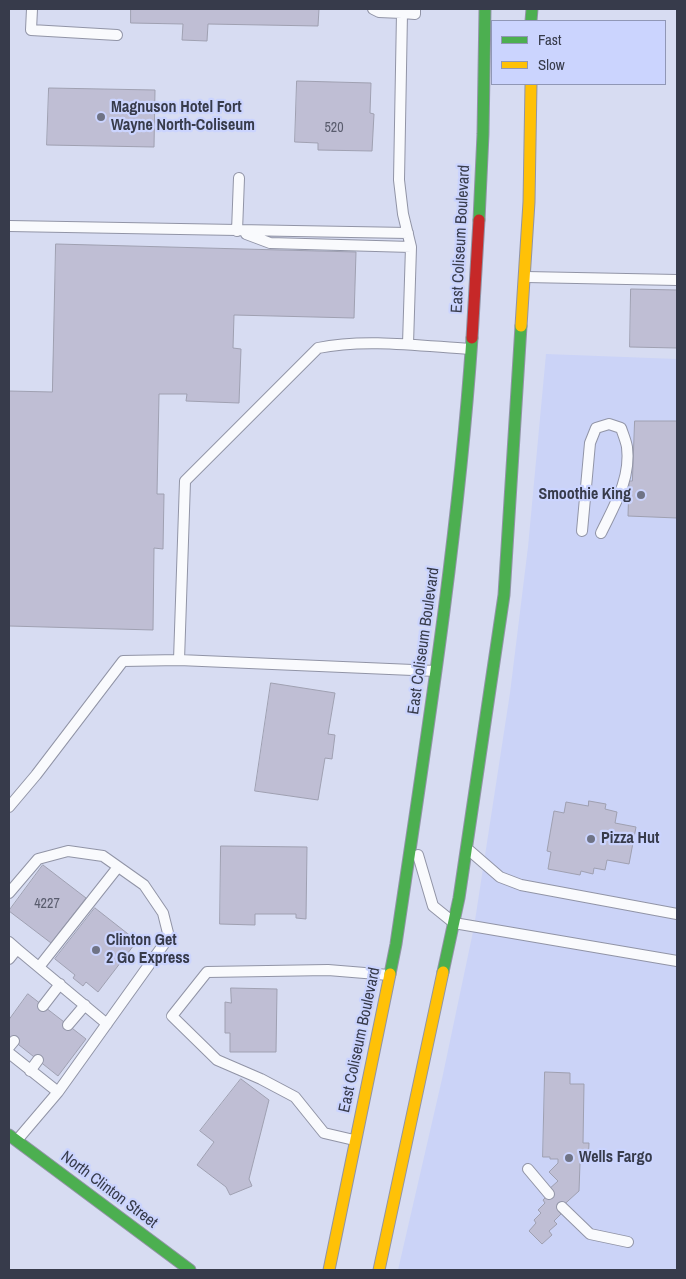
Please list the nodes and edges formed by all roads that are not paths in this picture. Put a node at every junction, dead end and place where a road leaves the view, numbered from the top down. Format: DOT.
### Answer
graph roads {
  1 [pos="32,9"];
  2 [pos="373,9"];
  3 [pos="415,9"];
  4 [pos="485,9"];
  5 [pos="402,13"];
  6 [pos="117,35"];
  7 [pos="531,85"];
  8 [pos="239,178"];
  9 [pos="9,226"];
  10 [pos="237,231"];
  11 [pos="408,233"];
  12 [pos="411,247"];
  13 [pos="525,277"];
  14 [pos="677,280"];
  15 [pos="408,344"];
  16 [pos="471,350"];
  17 [pos="582,531"];
  18 [pos="601,533"];
  19 [pos="179,660"];
  20 [pos="436,671"];
  21 [pos="9,807"];
  22 [pos="412,836"];
  23 [pos="466,848"];
  24 [pos="118,866"];
  25 [pos="9,893"];
  26 [pos="677,914"];
  27 [pos="454,923"];
  28 [pos="13,946"];
  29 [pos="9,959"];
  30 [pos="677,961"];
  31 [pos="39,967"];
  32 [pos="390,975"];
  33 [pos="60,984"];
  34 [pos="85,1005"];
  35 [pos="43,1006"];
  36 [pos="107,1024"];
  37 [pos="68,1025"];
  38 [pos="9,1053"];
  39 [pos="38,1060"];
  40 [pos="30,1071"];
  41 [pos="58,1092"];
  42 [pos="13,1138"];
  43 [pos="356,1140"];
  44 [pos="528,1168"];
  45 [pos="549,1194"];
  46 [pos="562,1207"];
  47 [pos="628,1242"];
  48 [pos="190,1270"];
  49 [pos="328,1270"];
  50 [pos="379,1270"];
  1 -- 6 [label="lane"];
  2 -- 5 [label="lane"];
  3 -- 5 [label="lane"];
  4 -- 16 [label="main road, East Coliseum Boulevard"];
  5 -- 11 [label="lane"];
  7 -- 13 [label="main road"];
  8 -- 10 [label="lane"];
  9 -- 10 [label="lane"];
  10 -- 11 [label="lane"];
  10 -- 12 [label="lane"];
  11 -- 12 [label="lane"];
  12 -- 15 [label="lane"];
  13 -- 14 [label="lane"];
  13 -- 23 [label="main road"];
  15 -- 16 [label="lane"];
  15 -- 19 [label="lane"];
  16 -- 20 [label="main road, East Coliseum Boulevard"];
  17 -- 18 [label="lane"];
  19 -- 20 [label="lane"];
  19 -- 21 [label="lane"];
  20 -- 22 [label="main road, East Coliseum Boulevard"];
  22 -- 27 [label="lane"];
  22 -- 32 [label="main road, East Coliseum Boulevard"];
  23 -- 26 [label="lane"];
  23 -- 27 [label="main road"];
  24 -- 25 [label="lane"];
  24 -- 31 [label="lane"];
  24 -- 36 [label="lane"];
  27 -- 30 [label="lane"];
  27 -- 50 [label="main road"];
  28 -- 29 [label="lane"];
  28 -- 31 [label="lane"];
  31 -- 33 [label="lane"];
  32 -- 43 [label="main road, East Coliseum Boulevard"];
  32 -- 43 [label="lane"];
  33 -- 34 [label="lane"];
  33 -- 35 [label="lane"];
  34 -- 36 [label="lane"];
  34 -- 37 [label="lane"];
  36 -- 41 [label="lane"];
  38 -- 40 [label="lane"];
  39 -- 40 [label="lane"];
  40 -- 41 [label="lane"];
  41 -- 42 [label="lane"];
  42 -- 48 [label="main road, North Clinton Street"];
  43 -- 49 [label="main road, East Coliseum Boulevard"];
  44 -- 45 [label="lane"];
  46 -- 47 [label="lane"];
}
